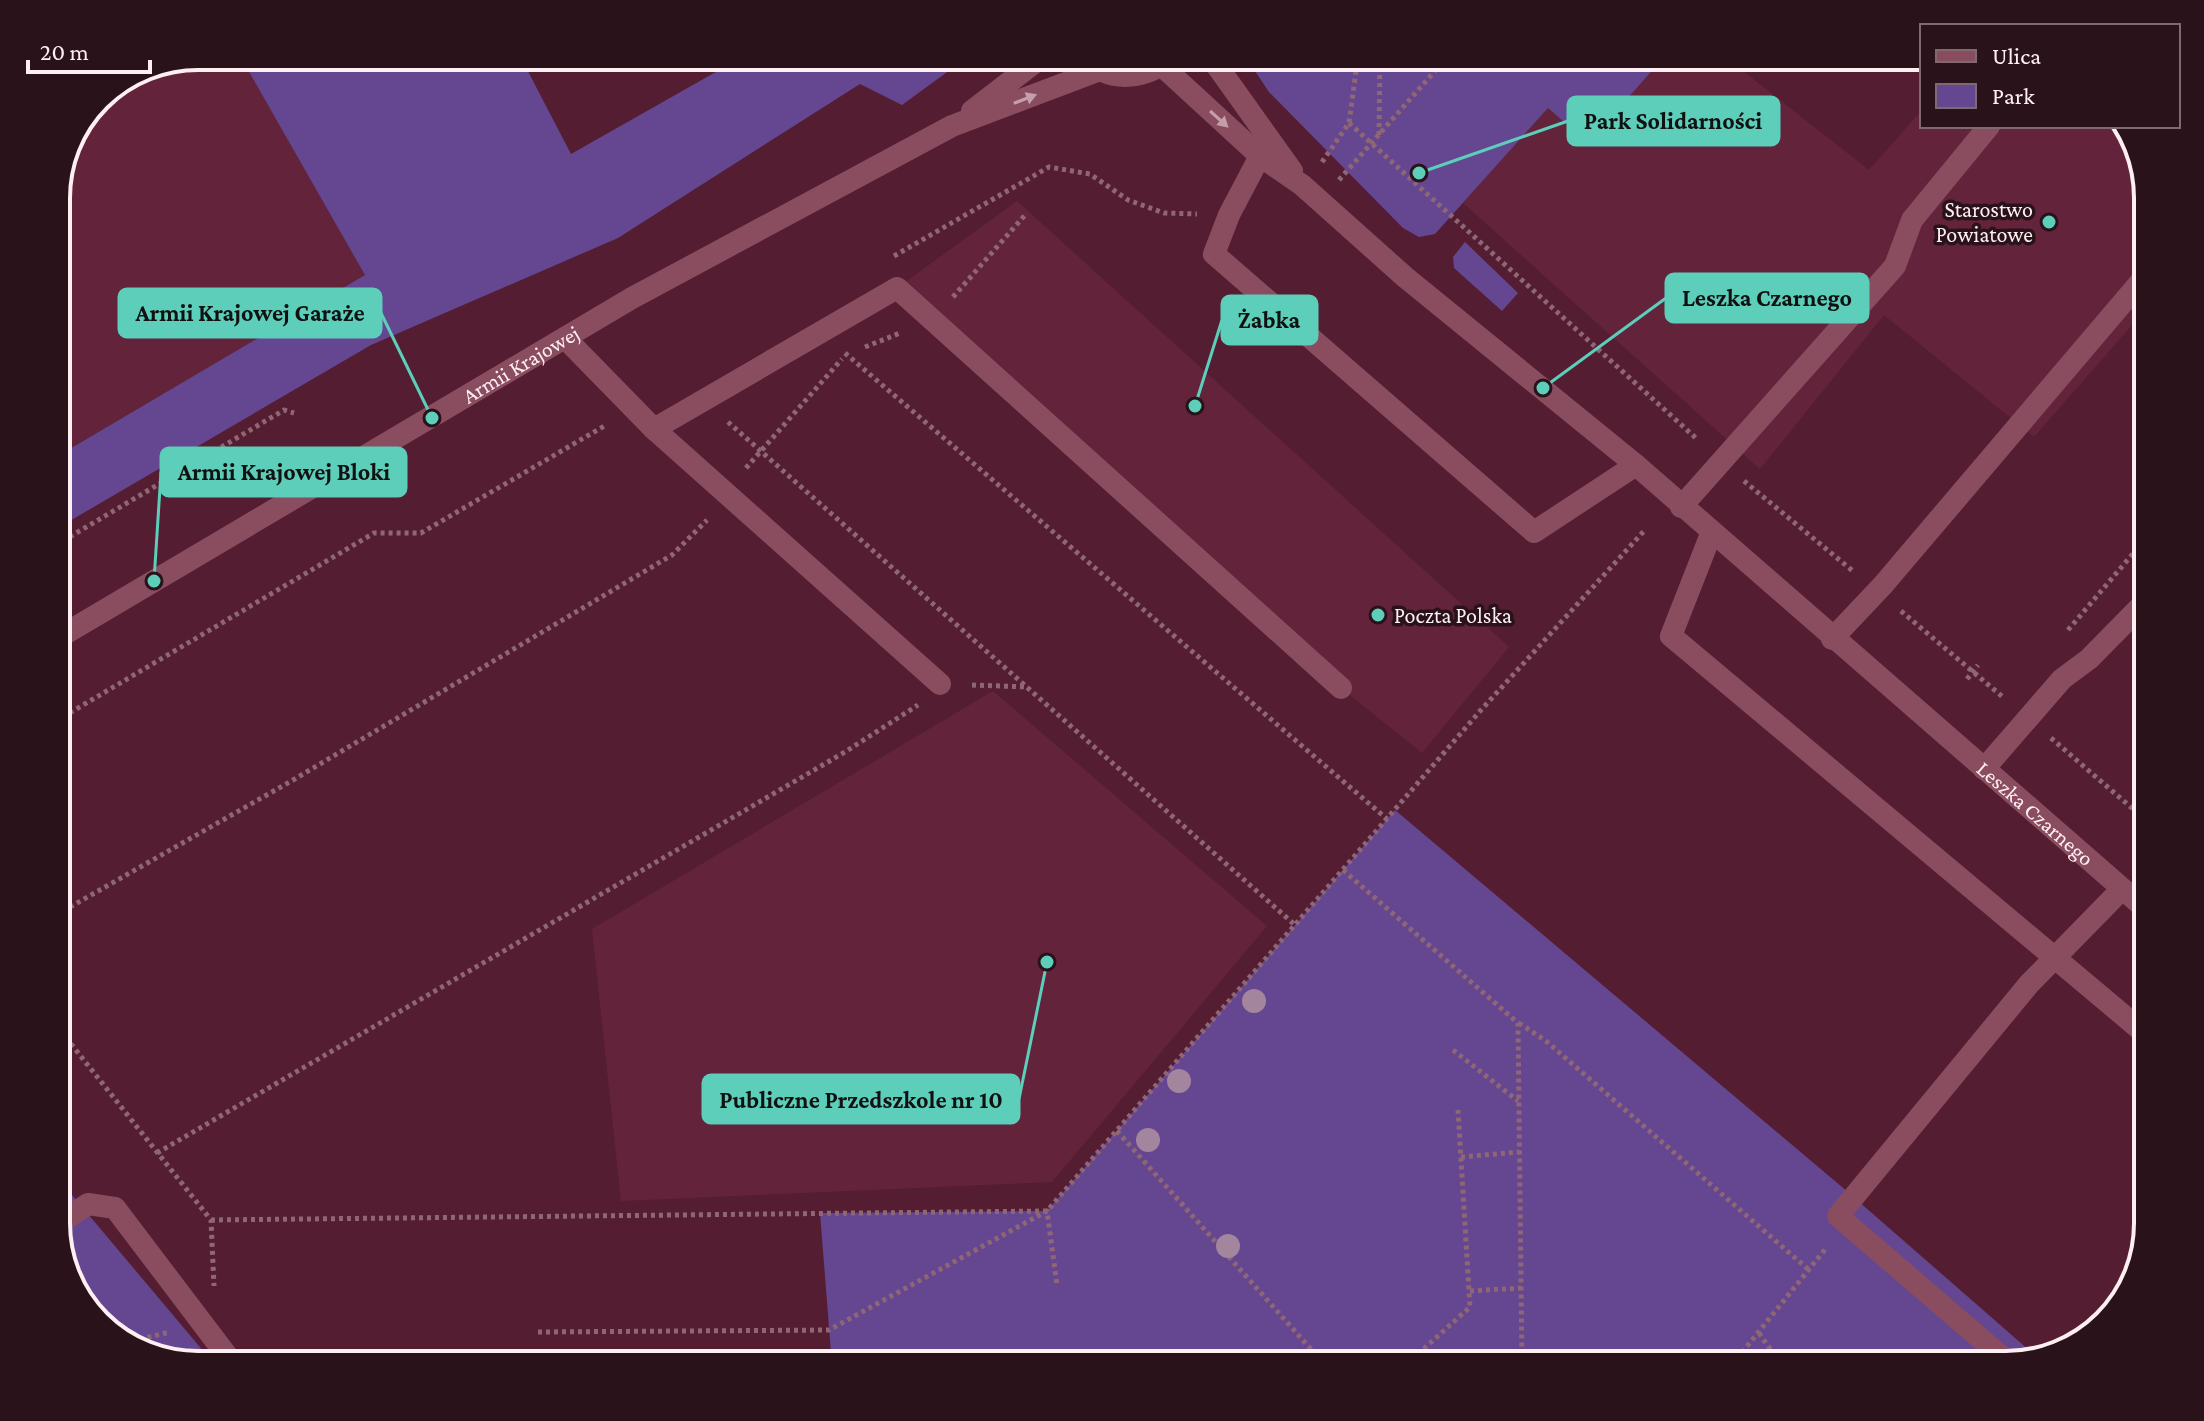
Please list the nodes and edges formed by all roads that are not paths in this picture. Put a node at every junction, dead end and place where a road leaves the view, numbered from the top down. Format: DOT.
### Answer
graph roads {
  1 [pos="1025,70"];
  2 [pos="1076,70"];
  3 [pos="1111,70"];
  4 [pos="1147,70"];
  5 [pos="1177,70"];
  6 [pos="1220,70"];
  7 [pos="952,126"];
  8 [pos="1987,128"];
  9 [pos="1260,156"];
  10 [pos="1302,185"];
  11 [pos="2134,289"];
  12 [pos="565,338"];
  13 [pos="654,429"];
  14 [pos="1636,465"];
  15 [pos="1681,507"];
  16 [pos="1711,534"];
  17 [pos="2134,613"];
  18 [pos="70,631"];
  19 [pos="1832,639"];
  20 [pos="940,684"];
  21 [pos="1341,688"];
  22 [pos="1984,769"];
  23 [pos="2122,889"];
  24 [pos="2134,899"];
  25 [pos="2056,959"];
  26 [pos="2134,1024"];
  27 [pos="70,1216"];
  28 [pos="224,1351"];
  29 [pos="1995,1351"];
  1 -- 7 [label="street, Armii Krajowej"];
  7 -- 2 [label="street, Armii Krajowej, one-way"];
  3 -- 4 [label="street"];
  5 -- 9 [label="street, Leszka Czarnego, one-way"];
  6 -- 10 [label="street, Leszka Czarnego"];
  7 -- 12 [label="street, Armii Krajowej"];
  8 -- 15 [label="street"];
  9 -- 10 [label="street, Leszka Czarnego"];
  9 -- 14 [label="street"];
  10 -- 14 [label="street, Leszka Czarnego"];
  11 -- 19 [label="street"];
  12 -- 13 [label="street"];
  12 -- 18 [label="street, Armii Krajowej"];
  13 -- 20 [label="street"];
  13 -- 21 [label="street"];
  14 -- 15 [label="street, Leszka Czarnego"];
  15 -- 16 [label="street, Leszka Czarnego"];
  16 -- 19 [label="street, Leszka Czarnego"];
  16 -- 25 [label="street"];
  17 -- 22 [label="street"];
  19 -- 22 [label="street, Leszka Czarnego"];
  22 -- 23 [label="street, Leszka Czarnego"];
  23 -- 24 [label="street, Leszka Czarnego"];
  23 -- 25 [label="street"];
  25 -- 26 [label="street"];
  25 -- 29 [label="street"];
  27 -- 28 [label="street"];
}
